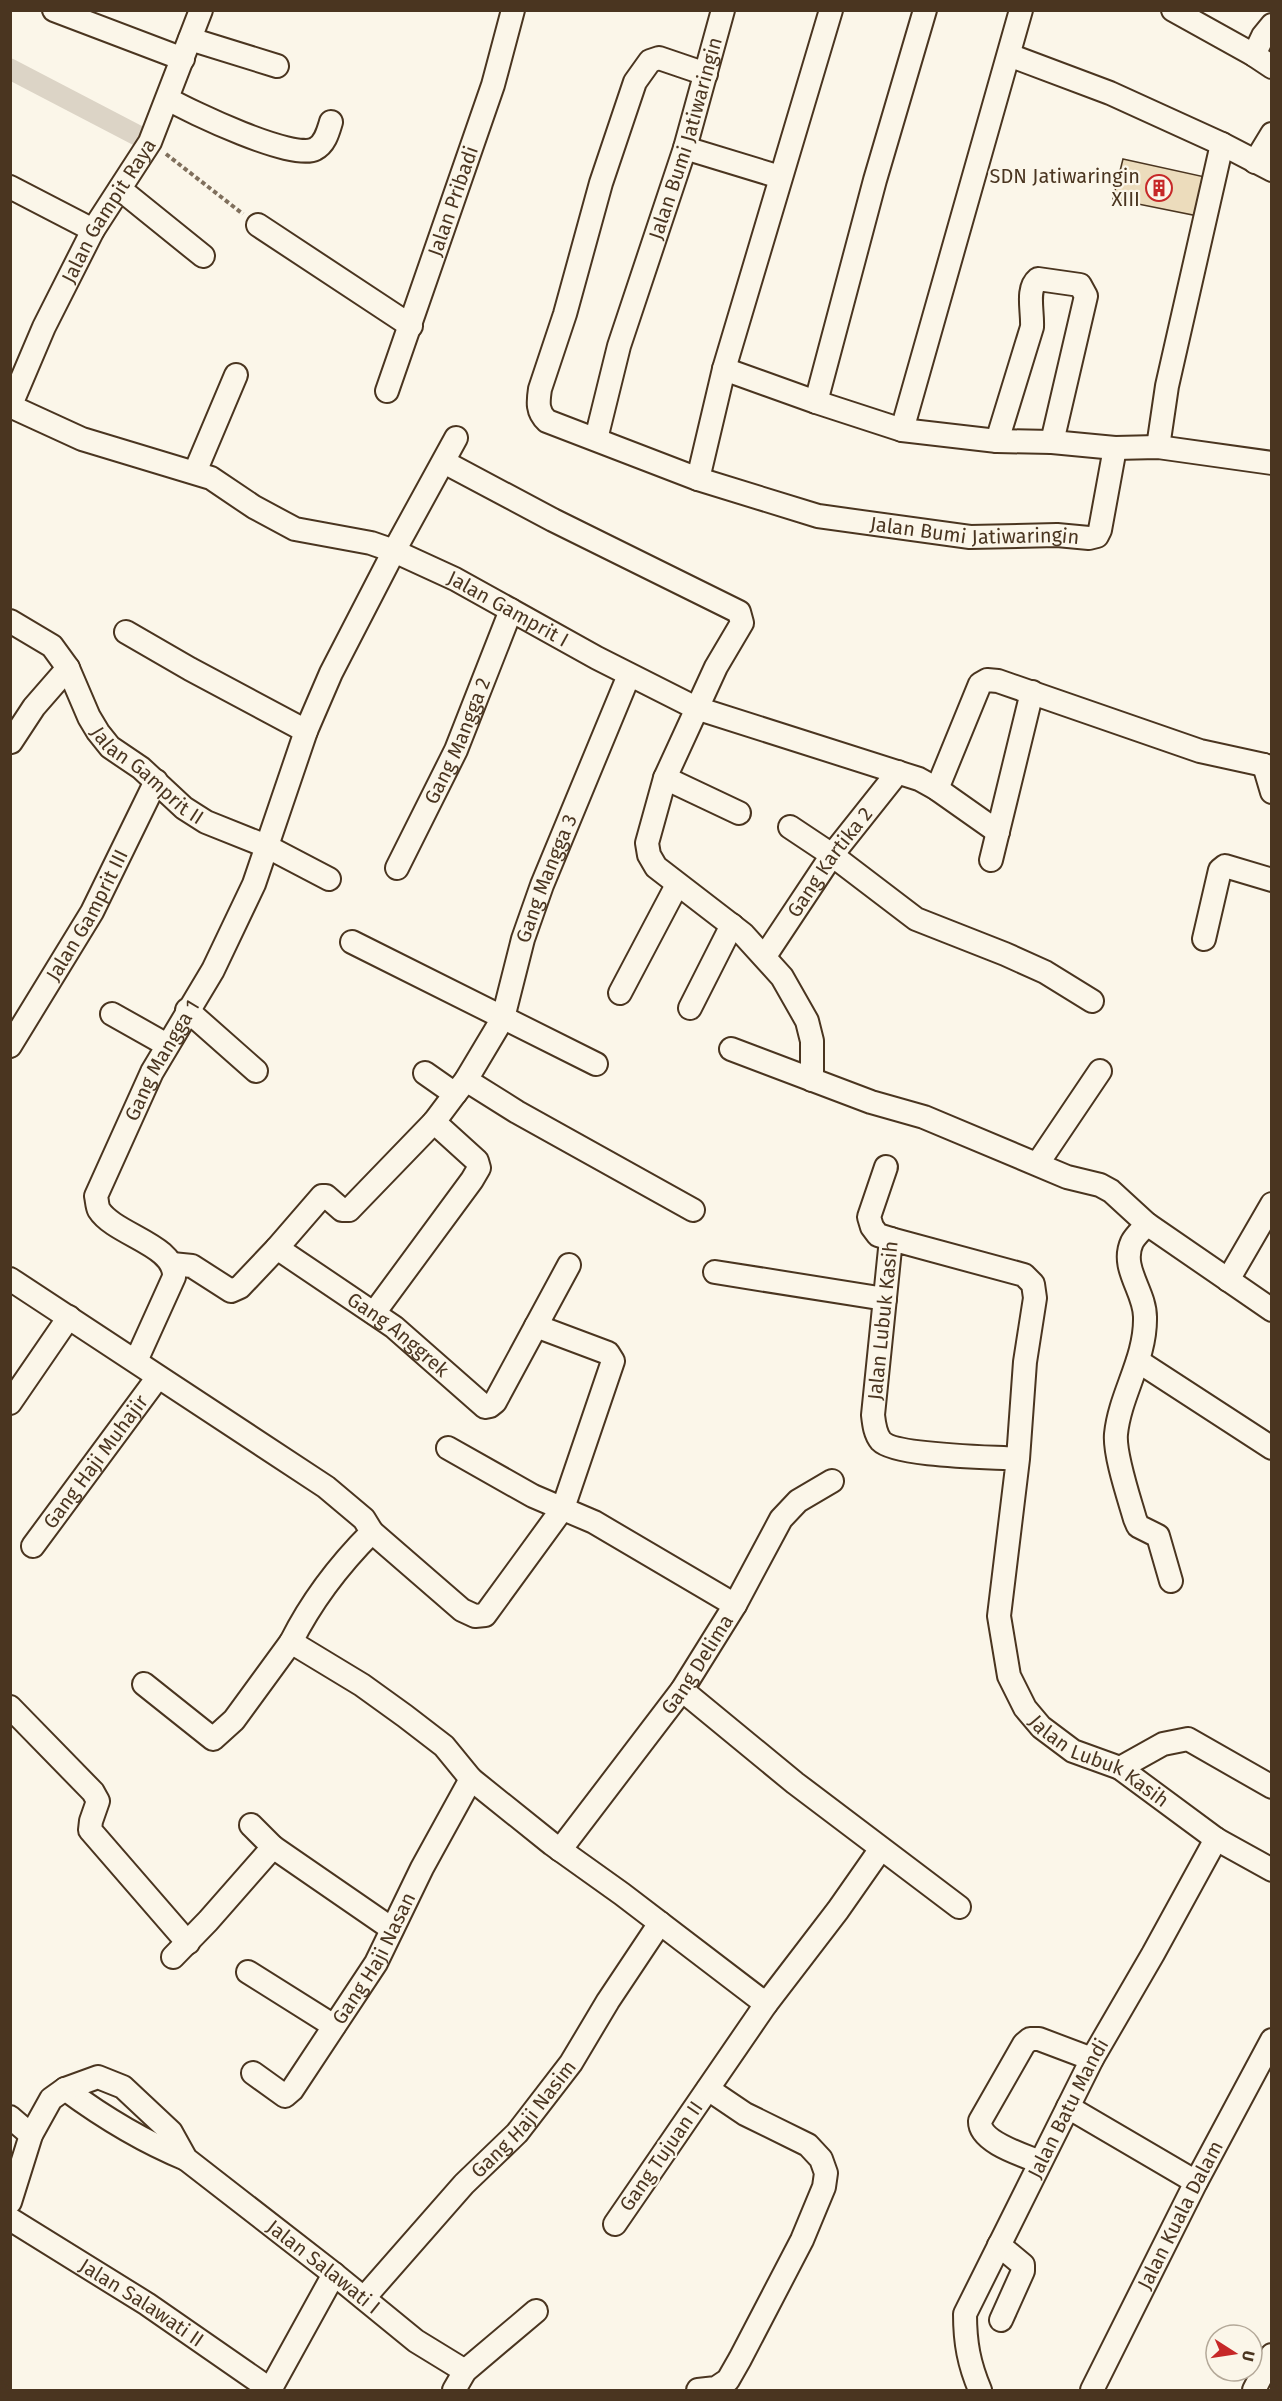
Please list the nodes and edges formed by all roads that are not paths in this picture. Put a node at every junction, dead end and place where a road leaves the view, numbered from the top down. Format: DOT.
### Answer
graph roads {
  1 [pos="54,10"];
  2 [pos="201,10"];
  3 [pos="513,10"];
  4 [pos="723,10"];
  5 [pos="831,10"];
  6 [pos="925,10"];
  7 [pos="1022,10"];
  8 [pos="1173,10"];
  9 [pos="1272,25"];
  10 [pos="187,49"];
  11 [pos="1009,55"];
  12 [pos="1263,61"];
  13 [pos="277,66"];
  14 [pos="706,74"];
  15 [pos="168,99"];
  16 [pos="331,122"];
  17 [pos="1272,134"];
  18 [pos="1222,144"];
  19 [pos="685,148"];
  20 [pos="1263,166"];
  21 [pos="780,177"];
  22 [pos="10,187"];
  23 [pos="120,189"];
  24 [pos="258,225"];
  25 [pos="93,230"];
  26 [pos="203,256"];
  27 [pos="411,326"];
  28 [pos="724,369"];
  29 [pos="236,375"];
  30 [pos="387,391"];
  31 [pos="816,402"];
  32 [pos="11,406"];
  33 [pos="902,430"];
  34 [pos="456,438"];
  35 [pos="596,439"];
  36 [pos="997,441"];
  37 [pos="1052,442"];
  38 [pos="1158,447"];
  39 [pos="1115,448"];
  40 [pos="444,462"];
  41 [pos="1272,463"];
  42 [pos="195,472"];
  43 [pos="698,479"];
  44 [pos="394,550"];
  45 [pos="511,610"];
  46 [pos="10,621"];
  47 [pos="126,632"];
  48 [pos="68,668"];
  49 [pos="629,675"];
  50 [pos="1032,692"];
  51 [pos="696,708"];
  52 [pos="306,731"];
  53 [pos="11,742"];
  54 [pos="1268,759"];
  55 [pos="898,772"];
  56 [pos="665,778"];
  57 [pos="156,782"];
  58 [pos="938,789"];
  59 [pos="1272,792"];
  60 [pos="739,813"];
  61 [pos="790,827"];
  62 [pos="998,832"];
  63 [pos="266,846"];
  64 [pos="832,855"];
  65 [pos="991,860"];
  66 [pos="397,868"];
  67 [pos="329,879"];
  68 [pos="1272,880"];
  69 [pos="677,885"];
  70 [pos="732,925"];
  71 [pos="1204,939"];
  72 [pos="351,942"];
  73 [pos="765,956"];
  74 [pos="620,993"];
  75 [pos="1092,1001"];
  76 [pos="690,1008"];
  77 [pos="187,1010"];
  78 [pos="112,1014"];
  79 [pos="503,1018"];
  80 [pos="167,1045"];
  81 [pos="10,1046"];
  82 [pos="731,1049"];
  83 [pos="596,1064"];
  84 [pos="256,1071"];
  85 [pos="1100,1071"];
  86 [pos="425,1073"];
  87 [pos="812,1080"];
  88 [pos="460,1087"];
  89 [pos="434,1122"];
  90 [pos="1038,1163"];
  91 [pos="886,1167"];
  92 [pos="1272,1204"];
  93 [pos="693,1210"];
  94 [pos="1147,1224"];
  95 [pos="891,1239"];
  96 [pos="277,1248"];
  97 [pos="172,1264"];
  98 [pos="569,1265"];
  99 [pos="715,1272"];
  100 [pos="10,1279"];
  101 [pos="1228,1280"];
  102 [pos="885,1299"];
  103 [pos="1272,1310"];
  104 [pos="374,1313"];
  105 [pos="69,1317"];
  106 [pos="536,1326"];
  107 [pos="136,1361"];
  108 [pos="1138,1361"];
  109 [pos="158,1377"];
  110 [pos="10,1402"];
  111 [pos="448,1448"];
  112 [pos="1272,1448"];
  113 [pos="1018,1459"];
  114 [pos="832,1481"];
  115 [pos="563,1508"];
  116 [pos="372,1532"];
  117 [pos="33,1546"];
  118 [pos="1171,1581"];
  119 [pos="735,1605"];
  120 [pos="291,1642"];
  121 [pos="144,1684"];
  122 [pos="682,1690"];
  123 [pos="10,1707"];
  124 [pos="1120,1768"];
  125 [pos="471,1779"];
  126 [pos="1272,1787"];
  127 [pos="251,1825"];
  128 [pos="1216,1839"];
  129 [pos="273,1847"];
  130 [pos="560,1850"];
  131 [pos="880,1850"];
  132 [pos="1272,1869"];
  133 [pos="959,1907"];
  134 [pos="660,1923"];
  135 [pos="392,1929"];
  136 [pos="248,1972"];
  137 [pos="766,2004"];
  138 [pos="334,2026"];
  139 [pos="1272,2040"];
  140 [pos="1092,2059"];
  141 [pos="253,2073"];
  142 [pos="65,2089"];
  143 [pos="708,2089"];
  144 [pos="1068,2107"];
  145 [pos="10,2117"];
  146 [pos="31,2135"];
  147 [pos="186,2159"];
  148 [pos="1040,2162"];
  149 [pos="1196,2182"];
  150 [pos="10,2202"];
  151 [pos="10,2219"];
  152 [pos="615,2224"];
  153 [pos="999,2245"];
  154 [pos="334,2274"];
  155 [pos="364,2298"];
  156 [pos="536,2311"];
  157 [pos="1001,2320"];
  158 [pos="1272,2355"];
  159 [pos="460,2381"];
  160 [pos="270,2390"];
  161 [pos="698,2391"];
  162 [pos="980,2391"];
  163 [pos="1092,2391"];
  164 [pos="1254,2391"];
  1 -- 10 [label="street"];
  2 -- 10 [label="street, Jalan Gampit Raya"];
  3 -- 27 [label="street, Jalan Pribadi"];
  4 -- 14 [label="street, Jalan Bumi Jatiwaringin"];
  5 -- 21 [label="street"];
  6 -- 31 [label="street"];
  7 -- 11 [label="street"];
  8 -- 12 [label="street"];
  9 -- 12 [label="street"];
  10 -- 13 [label="street"];
  10 -- 15 [label="street, Jalan Gampit Raya"];
  11 -- 18 [label="street"];
  11 -- 33 [label="street"];
  14 -- 19 [label="street, Jalan Bumi Jatiwaringin"];
  14 -- 35 [label="street"];
  15 -- 16 [label="street"];
  15 -- 23 [label="street, Jalan Gampit Raya"];
  17 -- 20 [label="street"];
  18 -- 20 [label="street"];
  18 -- 38 [label="street"];
  19 -- 21 [label="street"];
  19 -- 35 [label="street, Jalan Bumi Jatiwaringin"];
  21 -- 28 [label="street"];
  22 -- 25 [label="street"];
  23 -- 25 [label="street, Jalan Gampit Raya"];
  23 -- 26 [label="street"];
  24 -- 27 [label="street"];
  25 -- 32 [label="street, Jalan Gampit Raya"];
  27 -- 30 [label="street, Jalan Pribadi"];
  28 -- 31 [label="street"];
  28 -- 43 [label="street"];
  29 -- 42 [label="street"];
  31 -- 33 [label="street"];
  32 -- 42 [label="street, Jalan Gamprit I"];
  33 -- 36 [label="street"];
  34 -- 40 [label="street, Gang Mangga 1"];
  35 -- 43 [label="street, Jalan Bumi Jatiwaringin"];
  36 -- 37 [label="street"];
  36 -- 37 [label="street"];
  37 -- 39 [label="street"];
  38 -- 39 [label="street"];
  38 -- 41 [label="street"];
  39 -- 43 [label="street, Jalan Bumi Jatiwaringin"];
  40 -- 44 [label="street, Gang Mangga 1"];
  40 -- 51 [label="street"];
  42 -- 44 [label="street, Jalan Gamprit I"];
  44 -- 45 [label="street, Jalan Gamprit I"];
  44 -- 52 [label="street, Gang Mangga 1"];
  45 -- 49 [label="street, Jalan Gamprit I"];
  45 -- 66 [label="street, Gang Mangga 2"];
  46 -- 48 [label="street, Jalan Gamprit II"];
  47 -- 52 [label="street"];
  48 -- 53 [label="street"];
  48 -- 57 [label="street, Jalan Gamprit II"];
  49 -- 51 [label="street, Jalan Gamprit I"];
  49 -- 79 [label="street, Gang Mangga 3"];
  50 -- 54 [label="street"];
  50 -- 58 [label="street"];
  50 -- 62 [label="street"];
  51 -- 55 [label="street, Jalan Gamprit I"];
  51 -- 56 [label="street"];
  52 -- 63 [label="street, Gang Mangga 1"];
  54 -- 59 [label="street"];
  55 -- 58 [label="street, Jalan Gamprit I"];
  55 -- 64 [label="street, Gang Kartika 2"];
  56 -- 60 [label="street"];
  56 -- 69 [label="street"];
  57 -- 63 [label="street, Jalan Gamprit II"];
  57 -- 81 [label="street, Jalan Gamprit III"];
  58 -- 62 [label="street, Jalan Gamprit I"];
  61 -- 64 [label="street"];
  62 -- 65 [label="street"];
  63 -- 67 [label="street, Jalan Gamprit II"];
  63 -- 77 [label="street, Gang Mangga 1"];
  64 -- 73 [label="street, Gang Kartika 2"];
  64 -- 75 [label="street"];
  68 -- 71 [label="street"];
  69 -- 70 [label="street"];
  69 -- 74 [label="street"];
  70 -- 73 [label="street"];
  70 -- 76 [label="street"];
  72 -- 79 [label="street"];
  73 -- 87 [label="street"];
  77 -- 80 [label="street, Gang Mangga 1"];
  77 -- 84 [label="street"];
  78 -- 80 [label="street"];
  79 -- 83 [label="street"];
  79 -- 88 [label="street, Gang Mangga 3"];
  80 -- 97 [label="street, Gang Mangga 1"];
  82 -- 87 [label="street"];
  85 -- 90 [label="street"];
  86 -- 88 [label="street"];
  87 -- 90 [label="street"];
  88 -- 89 [label="street, Gang Mangga 3"];
  88 -- 93 [label="street"];
  89 -- 96 [label="street, Gang Mangga 3"];
  89 -- 104 [label="street"];
  90 -- 94 [label="street"];
  91 -- 95 [label="street"];
  92 -- 101 [label="street"];
  94 -- 101 [label="street"];
  94 -- 108 [label="street"];
  95 -- 102 [label="street, Jalan Lubuk Kasih"];
  95 -- 113 [label="street, Jalan Lubuk Kasih"];
  96 -- 97 [label="street"];
  96 -- 104 [label="street, Gang Anggrek"];
  97 -- 107 [label="street"];
  98 -- 106 [label="street, Gang Anggrek"];
  99 -- 102 [label="street"];
  100 -- 105 [label="street"];
  101 -- 103 [label="street"];
  102 -- 113 [label="street, Jalan Lubuk Kasih"];
  104 -- 106 [label="street, Gang Anggrek"];
  105 -- 107 [label="street"];
  105 -- 110 [label="street"];
  106 -- 115 [label="street"];
  107 -- 109 [label="street"];
  108 -- 112 [label="street"];
  108 -- 118 [label="street"];
  109 -- 116 [label="street"];
  109 -- 117 [label="street, Gang Haji Muhajir"];
  111 -- 115 [label="street"];
  113 -- 124 [label="street, Jalan Lubuk Kasih"];
  114 -- 119 [label="street, Gang Delima"];
  115 -- 116 [label="street"];
  115 -- 119 [label="street"];
  116 -- 120 [label="street"];
  119 -- 122 [label="street, Gang Delima"];
  120 -- 121 [label="street"];
  120 -- 125 [label="street"];
  122 -- 130 [label="street, Gang Delima"];
  122 -- 131 [label="street"];
  123 -- 129 [label="street"];
  124 -- 126 [label="street"];
  124 -- 128 [label="street, Jalan Lubuk Kasih"];
  125 -- 130 [label="street"];
  125 -- 135 [label="street, Gang Haji Nasan"];
  127 -- 129 [label="street"];
  128 -- 132 [label="street, Jalan Lubuk Kasih"];
  128 -- 140 [label="street, Jalan Batu Mandi"];
  129 -- 135 [label="street"];
  130 -- 134 [label="street"];
  131 -- 133 [label="street"];
  131 -- 137 [label="street, Gang Tujuan II"];
  134 -- 137 [label="street"];
  134 -- 155 [label="street, Gang Haji Nasim"];
  135 -- 138 [label="street, Gang Haji Nasan"];
  136 -- 138 [label="street"];
  137 -- 143 [label="street, Gang Tujuan II"];
  138 -- 141 [label="street, Gang Haji Nasan"];
  139 -- 149 [label="street, Jalan Kuala Dalam"];
  140 -- 144 [label="street, Jalan Batu Mandi"];
  140 -- 148 [label="street"];
  142 -- 146 [label="street, Jalan Salawati I"];
  142 -- 147 [label="street, Jalan Salawati I"];
  142 -- 147 [label="street, Jalan Salawati I"];
  143 -- 152 [label="street, Gang Tujuan II"];
  143 -- 161 [label="street"];
  144 -- 148 [label="street, Jalan Batu Mandi"];
  144 -- 149 [label="street"];
  145 -- 146 [label="street"];
  146 -- 150 [label="street, Jalan Salawati I"];
  147 -- 154 [label="street, Jalan Salawati I"];
  148 -- 153 [label="street, Jalan Batu Mandi"];
  149 -- 163 [label="street, Jalan Kuala Dalam"];
  151 -- 160 [label="street, Jalan Salawati II"];
  153 -- 157 [label="street"];
  153 -- 162 [label="street, Jalan Batu Mandi"];
  154 -- 155 [label="street, Jalan Salawati I"];
  154 -- 160 [label="street"];
  155 -- 159 [label="street, Jalan Salawati I"];
  156 -- 159 [label="street"];
  158 -- 164 [label="street"];
}
